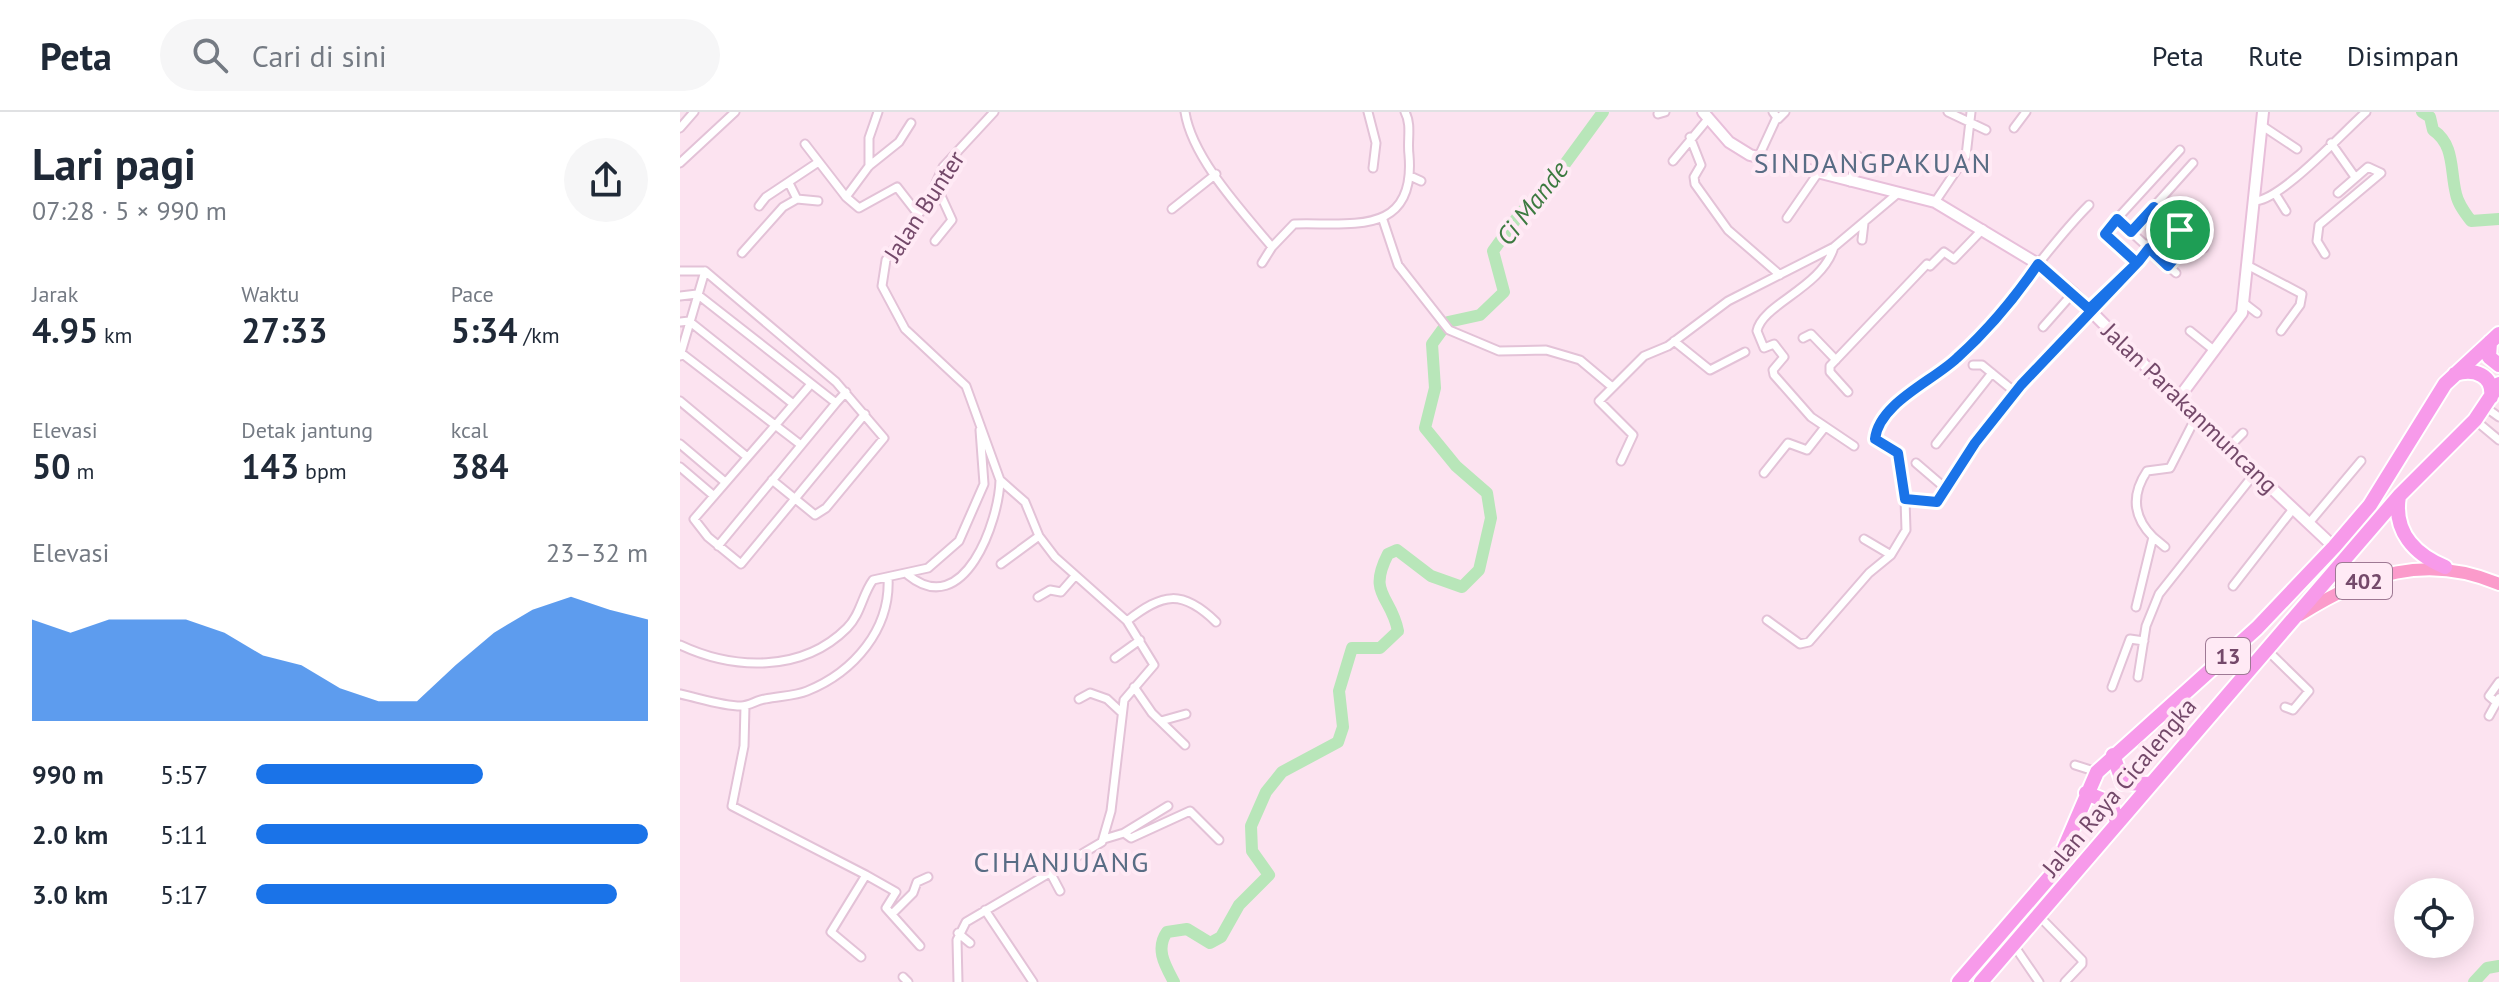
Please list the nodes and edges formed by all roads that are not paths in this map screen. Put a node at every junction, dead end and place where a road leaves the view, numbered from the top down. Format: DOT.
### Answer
graph roads {
  1 [pos="694,112"];
  2 [pos="735,112"];
  3 [pos="878,112"];
  4 [pos="994,112"];
  5 [pos="1185,112"];
  6 [pos="1368,112"];
  7 [pos="1405,112"];
  8 [pos="1785,112"];
  9 [pos="1948,112"];
  10 [pos="2026,112"];
  11 [pos="2263,112"];
  12 [pos="2366,112"];
  13 [pos="1774,115"];
  14 [pos="1706,116"];
  15 [pos="1970,116"];
  16 [pos="911,123"];
  17 [pos="2261,125"];
  18 [pos="680,128"];
  19 [pos="2014,128"];
  20 [pos="1986,130"];
  21 [pos="1690,137"];
  22 [pos="2331,143"];
  23 [pos="805,144"];
  24 [pos="2297,149"];
  25 [pos="2180,150"];
  26 [pos="1858,156"];
  27 [pos="1758,158"];
  28 [pos="1673,161"];
  29 [pos="680,163"];
  30 [pos="817,163"];
  31 [pos="2193,163"];
  32 [pos="869,166"];
  33 [pos="1373,168"];
  34 [pos="1818,173"];
  35 [pos="1216,174"];
  36 [pos="1410,176"];
  37 [pos="2355,177"];
  38 [pos="1421,181"];
  39 [pos="1850,182"];
  40 [pos="789,183"];
  41 [pos="936,185"];
  42 [pos="2338,193"];
  43 [pos="1897,194"];
  44 [pos="2276,195"];
  45 [pos="846,197"];
  46 [pos="797,199"];
  47 [pos="818,201"];
  48 [pos="2253,201"];
  49 [pos="1935,202"];
  50 [pos="2089,205"];
  51 [pos="759,206"];
  52 [pos="2154,207"];
  53 [pos="1172,209"];
  54 [pos="2286,211"];
  55 [pos="918,214"];
  56 [pos="1787,218"];
  57 [pos="2117,219"];
  58 [pos="1383,220"];
  59 [pos="1864,223"];
  60 [pos="1983,229"];
  61 [pos="2131,232"];
  62 [pos="2192,238"];
  63 [pos="1862,240"];
  64 [pos="935,241"];
  65 [pos="1272,247"];
  66 [pos="1834,247"];
  67 [pos="2149,248"];
  68 [pos="2204,248"];
  69 [pos="742,253"];
  70 [pos="2325,254"];
  71 [pos="1262,263"];
  72 [pos="2137,263"];
  73 [pos="2038,264"];
  74 [pos="2247,265"];
  75 [pos="2168,266"];
  76 [pos="680,271"];
  77 [pos="705,271"];
  78 [pos="2176,273"];
  79 [pos="1780,275"];
  80 [pos="2073,293"];
  81 [pos="697,294"];
  82 [pos="680,296"];
  83 [pos="2244,303"];
  84 [pos="2089,309"];
  85 [pos="2257,313"];
  86 [pos="684,321"];
  87 [pos="2043,327"];
  88 [pos="2190,331"];
  89 [pos="2281,331"];
  90 [pos="1803,338"];
  91 [pos="2495,338"];
  92 [pos="1674,341"];
  93 [pos="2215,351"];
  94 [pos="1745,352"];
  95 [pos="680,354"];
  96 [pos="1836,360"];
  97 [pos="1973,365"];
  98 [pos="2499,365"];
  99 [pos="1992,373"];
  100 [pos="2455,374"];
  101 [pos="811,384"];
  102 [pos="1611,386"];
  103 [pos="846,392"];
  104 [pos="1848,392"];
  105 [pos="2015,392"];
  106 [pos="2492,396"];
  107 [pos="2178,399"];
  108 [pos="680,401"];
  109 [pos="792,403"];
  110 [pos="836,403"];
  111 [pos="865,414"];
  112 [pos="2196,417"];
  113 [pos="2499,417"];
  114 [pos="979,420"];
  115 [pos="2475,420"];
  116 [pos="774,424"];
  117 [pos="1825,427"];
  118 [pos="2243,433"];
  119 [pos="2499,440"];
  120 [pos="680,444"];
  121 [pos="1936,444"];
  122 [pos="801,445"];
  123 [pos="1854,446"];
  124 [pos="2228,448"];
  125 [pos="746,456"];
  126 [pos="1621,461"];
  127 [pos="2361,461"];
  128 [pos="1916,463"];
  129 [pos="680,467"];
  130 [pos="1764,473"];
  131 [pos="2255,473"];
  132 [pos="772,480"];
  133 [pos="1000,480"];
  134 [pos="725,482"];
  135 [pos="1944,487"];
  136 [pos="714,496"];
  137 [pos="2399,496"];
  138 [pos="1905,499"];
  139 [pos="794,500"];
  140 [pos="2293,509"];
  141 [pos="2309,523"];
  142 [pos="1039,536"];
  143 [pos="2153,537"];
  144 [pos="1864,539"];
  145 [pos="718,546"];
  146 [pos="2165,547"];
  147 [pos="2334,547"];
  148 [pos="1891,555"];
  149 [pos="1001,564"];
  150 [pos="2445,567"];
  151 [pos="908,575"];
  152 [pos="1075,576"];
  153 [pos="888,577"];
  154 [pos="2499,584"];
  155 [pos="2233,586"];
  156 [pos="1038,597"];
  157 [pos="2136,607"];
  158 [pos="1767,620"];
  159 [pos="1127,621"];
  160 [pos="2291,621"];
  161 [pos="1216,622"];
  162 [pos="1140,640"];
  163 [pos="2144,641"];
  164 [pos="680,645"];
  165 [pos="2266,649"];
  166 [pos="1115,658"];
  167 [pos="2138,677"];
  168 [pos="2499,682"];
  169 [pos="1134,687"];
  170 [pos="2112,687"];
  171 [pos="680,694"];
  172 [pos="1079,699"];
  173 [pos="2497,700"];
  174 [pos="745,706"];
  175 [pos="2285,707"];
  176 [pos="1121,712"];
  177 [pos="1186,714"];
  178 [pos="2489,716"];
  179 [pos="1161,721"];
  180 [pos="1185,745"];
  181 [pos="2113,755"];
  182 [pos="2075,765"];
  183 [pos="2097,772"];
  184 [pos="2151,784"];
  185 [pos="2086,793"];
  186 [pos="1168,806"];
  187 [pos="2117,822"];
  188 [pos="1124,833"];
  189 [pos="1104,839"];
  190 [pos="1219,840"];
  191 [pos="1051,874"];
  192 [pos="866,875"];
  193 [pos="928,877"];
  194 [pos="1060,891"];
  195 [pos="985,910"];
  196 [pos="892,914"];
  197 [pos="2038,915"];
  198 [pos="958,933"];
  199 [pos="970,943"];
  200 [pos="2013,944"];
  201 [pos="920,946"];
  202 [pos="861,957"];
  203 [pos="958,982"];
  204 [pos="1033,982"];
  205 [pos="1959,982"];
  206 [pos="1981,982"];
  207 [pos="2039,982"];
  208 [pos="2065,982"];
  1 -- 18 [label="street"];
  2 -- 29 [label="street"];
  3 -- 32 [label="street"];
  4 -- 41 [label="street, Jalan Bunter"];
  5 -- 35 [label="street"];
  6 -- 33 [label="street"];
  7 -- 36 [label="street"];
  8 -- 13 [label="street"];
  9 -- 15 [label="street"];
  10 -- 19 [label="street"];
  11 -- 17 [label="main road"];
  12 -- 22 [label="street"];
  13 -- 27 [label="street"];
  14 -- 21 [label="street"];
  14 -- 27 [label="main road, Jalan Parakanmuncang / 402"];
  15 -- 20 [label="street"];
  15 -- 49 [label="street"];
  16 -- 32 [label="street"];
  17 -- 24 [label="street"];
  17 -- 48 [label="main road"];
  21 -- 28 [label="street"];
  21 -- 79 [label="street"];
  22 -- 37 [label="street"];
  22 -- 44 [label="street"];
  23 -- 30 [label="street"];
  25 -- 57 [label="street"];
  26 -- 39 [label="street"];
  27 -- 34 [label="main road, Jalan Parakanmuncang / 402"];
  30 -- 40 [label="street"];
  30 -- 45 [label="street"];
  31 -- 52 [label="street"];
  32 -- 45 [label="street"];
  34 -- 39 [label="main road, Jalan Parakanmuncang / 402"];
  34 -- 56 [label="street"];
  35 -- 53 [label="street"];
  35 -- 65 [label="street"];
  36 -- 38 [label="street"];
  36 -- 58 [label="street"];
  37 -- 42 [label="street"];
  37 -- 70 [label="street"];
  39 -- 43 [label="main road, Jalan Parakanmuncang / 402"];
  40 -- 46 [label="street"];
  40 -- 51 [label="street"];
  41 -- 55 [label="street, Jalan Bunter"];
  41 -- 64 [label="street"];
  43 -- 49 [label="main road, Jalan Parakanmuncang / 402"];
  43 -- 59 [label="street"];
  44 -- 48 [label="street"];
  44 -- 54 [label="street"];
  45 -- 55 [label="street"];
  46 -- 47 [label="street"];
  46 -- 69 [label="street"];
  48 -- 74 [label="main road"];
  49 -- 60 [label="main road, Jalan Parakanmuncang / 402"];
  50 -- 73 [label="street"];
  52 -- 61 [label="street"];
  52 -- 62 [label="street"];
  55 -- 114 [label="street, Jalan Bunter"];
  57 -- 61 [label="street"];
  57 -- 72 [label="street"];
  58 -- 65 [label="street"];
  58 -- 102 [label="street"];
  59 -- 63 [label="street"];
  59 -- 66 [label="street"];
  60 -- 73 [label="main road, Jalan Parakanmuncang / 402"];
  60 -- 96 [label="street"];
  61 -- 67 [label="street"];
  62 -- 68 [label="street"];
  62 -- 75 [label="street"];
  65 -- 71 [label="street"];
  66 -- 79 [label="street"];
  66 -- 117 [label="street"];
  67 -- 72 [label="street"];
  67 -- 75 [label="street"];
  72 -- 84 [label="street"];
  73 -- 80 [label="main road, Jalan Parakanmuncang / 402"];
  73 -- 138 [label="street"];
  74 -- 83 [label="main road"];
  74 -- 89 [label="street"];
  75 -- 78 [label="street"];
  76 -- 77 [label="street"];
  77 -- 81 [label="street"];
  77 -- 103 [label="street"];
  79 -- 92 [label="street"];
  80 -- 84 [label="main road, Jalan Parakanmuncang / 402"];
  80 -- 87 [label="street"];
  81 -- 82 [label="street"];
  81 -- 86 [label="street"];
  81 -- 101 [label="street"];
  83 -- 85 [label="street"];
  83 -- 93 [label="main road"];
  84 -- 105 [label="street"];
  84 -- 107 [label="main road, Jalan Parakanmuncang / 402"];
  86 -- 95 [label="street"];
  86 -- 109 [label="street"];
  88 -- 93 [label="street"];
  90 -- 96 [label="street"];
  91 -- 98 [label="highway"];
  91 -- 100 [label="highway, 13"];
  92 -- 94 [label="street"];
  92 -- 102 [label="street"];
  93 -- 107 [label="main road"];
  95 -- 116 [label="street"];
  96 -- 104 [label="street"];
  97 -- 99 [label="street"];
  99 -- 105 [label="street"];
  99 -- 121 [label="street"];
  100 -- 106 [label="highway"];
  100 -- 147 [label="highway, Jalan Raya Cicalengka / 13"];
  101 -- 109 [label="street"];
  101 -- 110 [label="street"];
  102 -- 126 [label="street"];
  103 -- 110 [label="street"];
  103 -- 111 [label="street"];
  105 -- 135 [label="street"];
  106 -- 113 [label="street"];
  106 -- 115 [label="highway, Jalan Raya Cicalengka / 13"];
  107 -- 112 [label="main road, Jalan Parakanmuncang / 402"];
  108 -- 125 [label="street"];
  109 -- 116 [label="street"];
  110 -- 122 [label="street"];
  111 -- 139 [label="street"];
  111 -- 139 [label="street"];
  112 -- 124 [label="main road, Jalan Parakanmuncang / 402"];
  112 -- 143 [label="street"];
  114 -- 133 [label="street, Jalan Bunter"];
  114 -- 151 [label="street"];
  115 -- 119 [label="street"];
  115 -- 137 [label="highway, Jalan Raya Cicalengka / 13"];
  116 -- 122 [label="street"];
  116 -- 125 [label="street"];
  117 -- 123 [label="street"];
  117 -- 130 [label="street"];
  118 -- 124 [label="street"];
  120 -- 134 [label="street"];
  122 -- 132 [label="street"];
  124 -- 131 [label="main road, Jalan Parakanmuncang / 402"];
  125 -- 134 [label="street"];
  127 -- 141 [label="street"];
  128 -- 135 [label="street"];
  129 -- 136 [label="street"];
  131 -- 140 [label="main road, Jalan Parakanmuncang / 402"];
  131 -- 163 [label="street"];
  132 -- 139 [label="street"];
  132 -- 145 [label="street"];
  133 -- 142 [label="street, Jalan Bunter"];
  133 -- 151 [label="street"];
  134 -- 136 [label="street"];
  135 -- 138 [label="street"];
  136 -- 145 [label="street"];
  137 -- 150 [label="highway, 402"];
  137 -- 160 [label="highway, Jalan Raya Cicalengka / 13"];
  138 -- 148 [label="street"];
  139 -- 145 [label="street"];
  140 -- 141 [label="main road, Jalan Parakanmuncang / 402"];
  140 -- 155 [label="street"];
  141 -- 147 [label="main road, Jalan Parakanmuncang / 402"];
  142 -- 149 [label="street"];
  142 -- 152 [label="street, Jalan Bunter"];
  143 -- 146 [label="street"];
  143 -- 157 [label="street"];
  144 -- 148 [label="street"];
  147 -- 181 [label="highway, Jalan Raya Cicalengka / 13"];
  148 -- 158 [label="street"];
  150 -- 154 [label="main road, 402"];
  150 -- 160 [label="main road, 402"];
  151 -- 153 [label="street"];
  152 -- 156 [label="street"];
  152 -- 159 [label="street, Jalan Bunter"];
  153 -- 164 [label="street"];
  153 -- 174 [label="street"];
  159 -- 161 [label="street"];
  159 -- 162 [label="street, Jalan Bunter"];
  160 -- 165 [label="highway, Jalan Raya Cicalengka / 13"];
  162 -- 166 [label="street"];
  162 -- 169 [label="street, Jalan Bunter"];
  163 -- 167 [label="street"];
  163 -- 170 [label="street"];
  165 -- 175 [label="street"];
  165 -- 184 [label="highway, Jalan Raya Cicalengka / 13"];
  168 -- 173 [label="street"];
  169 -- 176 [label="street, Jalan Bunter"];
  169 -- 179 [label="street"];
  171 -- 174 [label="street"];
  172 -- 176 [label="street"];
  173 -- 178 [label="street"];
  174 -- 192 [label="street"];
  176 -- 189 [label="street, Jalan Bunter"];
  177 -- 179 [label="street"];
  179 -- 180 [label="street"];
  181 -- 183 [label="highway, Jalan Raya Cicalengka / 13"];
  181 -- 184 [label="highway"];
  182 -- 183 [label="street"];
  183 -- 185 [label="highway, Jalan Raya Cicalengka / 13"];
  184 -- 187 [label="highway, Jalan Raya Cicalengka / 13"];
  185 -- 187 [label="highway"];
  185 -- 205 [label="highway, Jalan Raya Cicalengka / 13"];
  186 -- 188 [label="street"];
  187 -- 197 [label="highway, Jalan Raya Cicalengka / 13"];
  188 -- 189 [label="street"];
  188 -- 190 [label="street"];
  189 -- 191 [label="street"];
  191 -- 194 [label="street"];
  191 -- 195 [label="street"];
  192 -- 196 [label="street"];
  192 -- 202 [label="street"];
  193 -- 196 [label="street"];
  195 -- 198 [label="street"];
  195 -- 204 [label="street"];
  196 -- 201 [label="street"];
  197 -- 200 [label="highway, Jalan Raya Cicalengka / 13"];
  197 -- 208 [label="street"];
  198 -- 199 [label="street"];
  198 -- 203 [label="street"];
  200 -- 206 [label="highway, Jalan Raya Cicalengka / 13"];
  200 -- 207 [label="street"];
}
